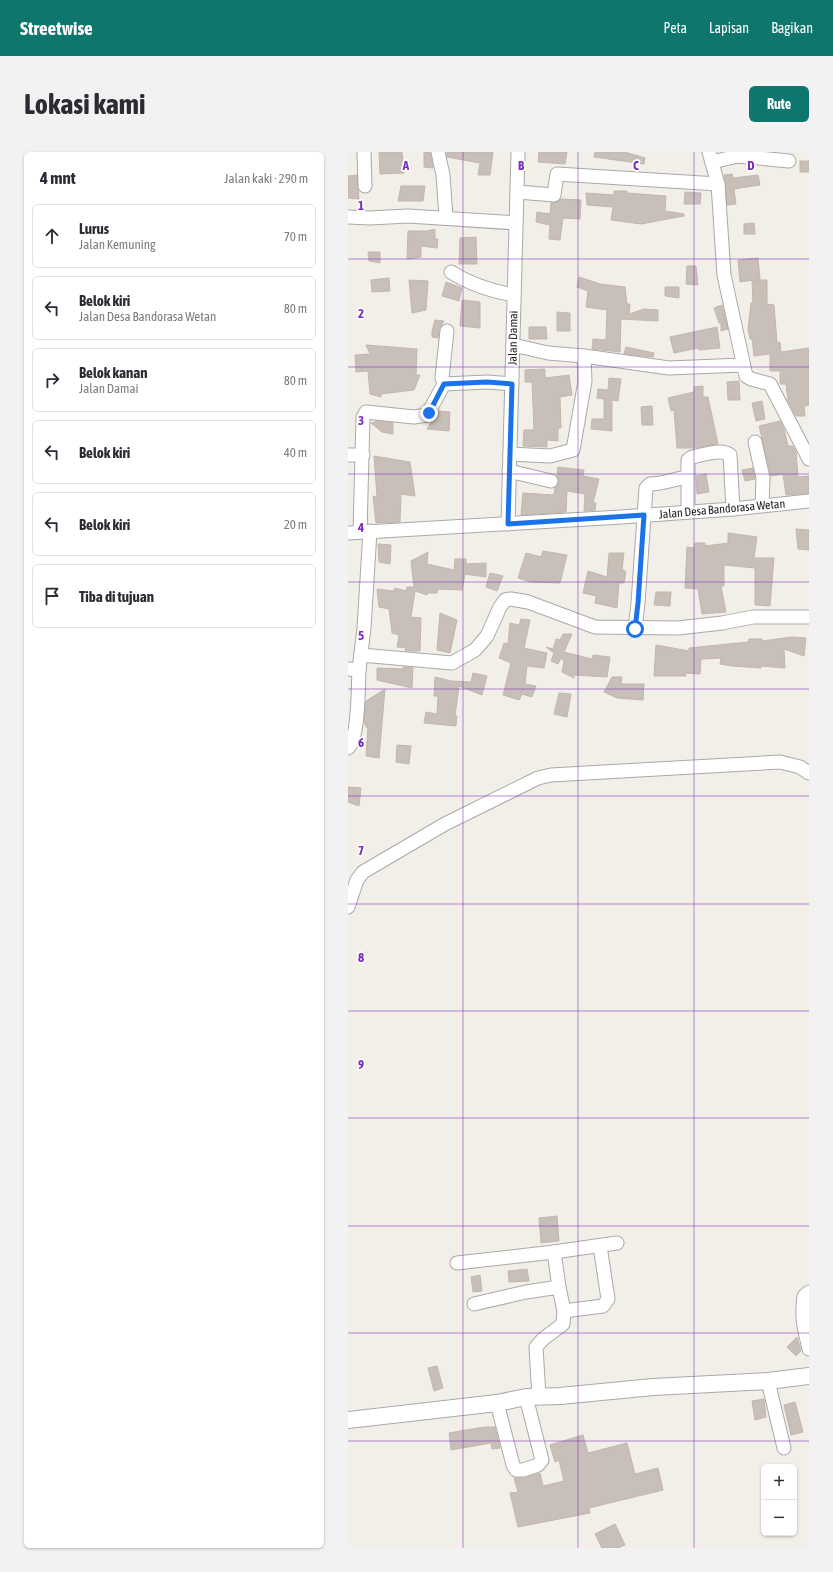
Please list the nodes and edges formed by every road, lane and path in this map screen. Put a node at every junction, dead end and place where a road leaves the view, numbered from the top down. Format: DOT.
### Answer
graph roads {
  1 [pos="364,152"];
  2 [pos="438,152"];
  3 [pos="518,152"];
  4 [pos="711,157"];
  5 [pos="789,161"];
  6 [pos="718,184"];
  7 [pos="365,186"];
  8 [pos="518,192"];
  9 [pos="348,217"];
  10 [pos="446,218"];
  11 [pos="516,223"];
  12 [pos="451,272"];
  13 [pos="514,295"];
  14 [pos="447,331"];
  15 [pos="513,345"];
  16 [pos="584,356"];
  17 [pos="743,365"];
  18 [pos="444,384"];
  19 [pos="512,384"];
  20 [pos="755,442"];
  21 [pos="510,454"];
  22 [pos="348,455"];
  23 [pos="363,455"];
  24 [pos="809,459"];
  25 [pos="510,471"];
  26 [pos="687,477"];
  27 [pos="551,480"];
  28 [pos="809,501"];
  29 [pos="762,505"];
  30 [pos="733,509"];
  31 [pos="688,512"];
  32 [pos="644,515"];
  33 [pos="508,524"];
  34 [pos="360,532"];
  35 [pos="809,617"];
  36 [pos="635,629"];
  37 [pos="361,655"];
  38 [pos="354,669"];
  39 [pos="348,748"];
  40 [pos="809,773"];
  41 [pos="348,907"];
  42 [pos="617,1243"];
  43 [pos="600,1246"];
  44 [pos="554,1252"];
  45 [pos="456,1263"];
  46 [pos="559,1287"];
  47 [pos="809,1292"];
  48 [pos="474,1304"];
  49 [pos="564,1310"];
  50 [pos="809,1349"];
  51 [pos="809,1376"];
  52 [pos="768,1382"];
  53 [pos="533,1397"];
  54 [pos="497,1403"];
  55 [pos="348,1420"];
  56 [pos="784,1448"];
  1 -- 7 [label="street"];
  2 -- 10 [label="street"];
  3 -- 8 [label="street, Jalan Damai"];
  4 -- 5 [label="street"];
  4 -- 6 [label="street"];
  6 -- 8 [label="street"];
  6 -- 17 [label="street"];
  8 -- 11 [label="street, Jalan Damai"];
  9 -- 10 [label="street"];
  10 -- 11 [label="street"];
  11 -- 13 [label="street, Jalan Damai"];
  12 -- 13 [label="street"];
  13 -- 15 [label="street, Jalan Damai"];
  14 -- 18 [label="street"];
  15 -- 16 [label="street"];
  15 -- 19 [label="street, Jalan Damai"];
  16 -- 17 [label="street"];
  16 -- 21 [label="street"];
  17 -- 24 [label="street"];
  18 -- 19 [label="street"];
  18 -- 23 [label="street"];
  19 -- 21 [label="street, Jalan Damai"];
  20 -- 29 [label="street"];
  21 -- 25 [label="street, Jalan Damai"];
  22 -- 23 [label="street"];
  23 -- 34 [label="street"];
  25 -- 27 [label="street"];
  25 -- 33 [label="street, Jalan Damai"];
  26 -- 30 [label="street"];
  26 -- 31 [label="street"];
  26 -- 32 [label="street"];
  28 -- 29 [label="street, Jalan Desa Bandorasa Wetan"];
  29 -- 30 [label="street, Jalan Desa Bandorasa Wetan"];
  30 -- 31 [label="street, Jalan Desa Bandorasa Wetan"];
  31 -- 32 [label="street, Jalan Desa Bandorasa Wetan"];
  32 -- 33 [label="street, Jalan Desa Bandorasa Wetan"];
  32 -- 36 [label="street"];
  33 -- 34 [label="street, Jalan Desa Bandorasa Wetan"];
  34 -- 37 [label="street"];
  35 -- 36 [label="street"];
  36 -- 37 [label="street"];
  37 -- 38 [label="street"];
  38 -- 39 [label="street"];
  40 -- 41 [label="street"];
  42 -- 43 [label="street"];
  43 -- 44 [label="street"];
  43 -- 49 [label="street"];
  44 -- 45 [label="street"];
  44 -- 46 [label="street"];
  46 -- 48 [label="street"];
  46 -- 49 [label="street"];
  47 -- 50 [label="street"];
  49 -- 53 [label="street"];
  51 -- 52 [label="street"];
  52 -- 53 [label="street"];
  52 -- 56 [label="street"];
  53 -- 54 [label="street"];
  53 -- 54 [label="street"];
  54 -- 55 [label="street"];
}
